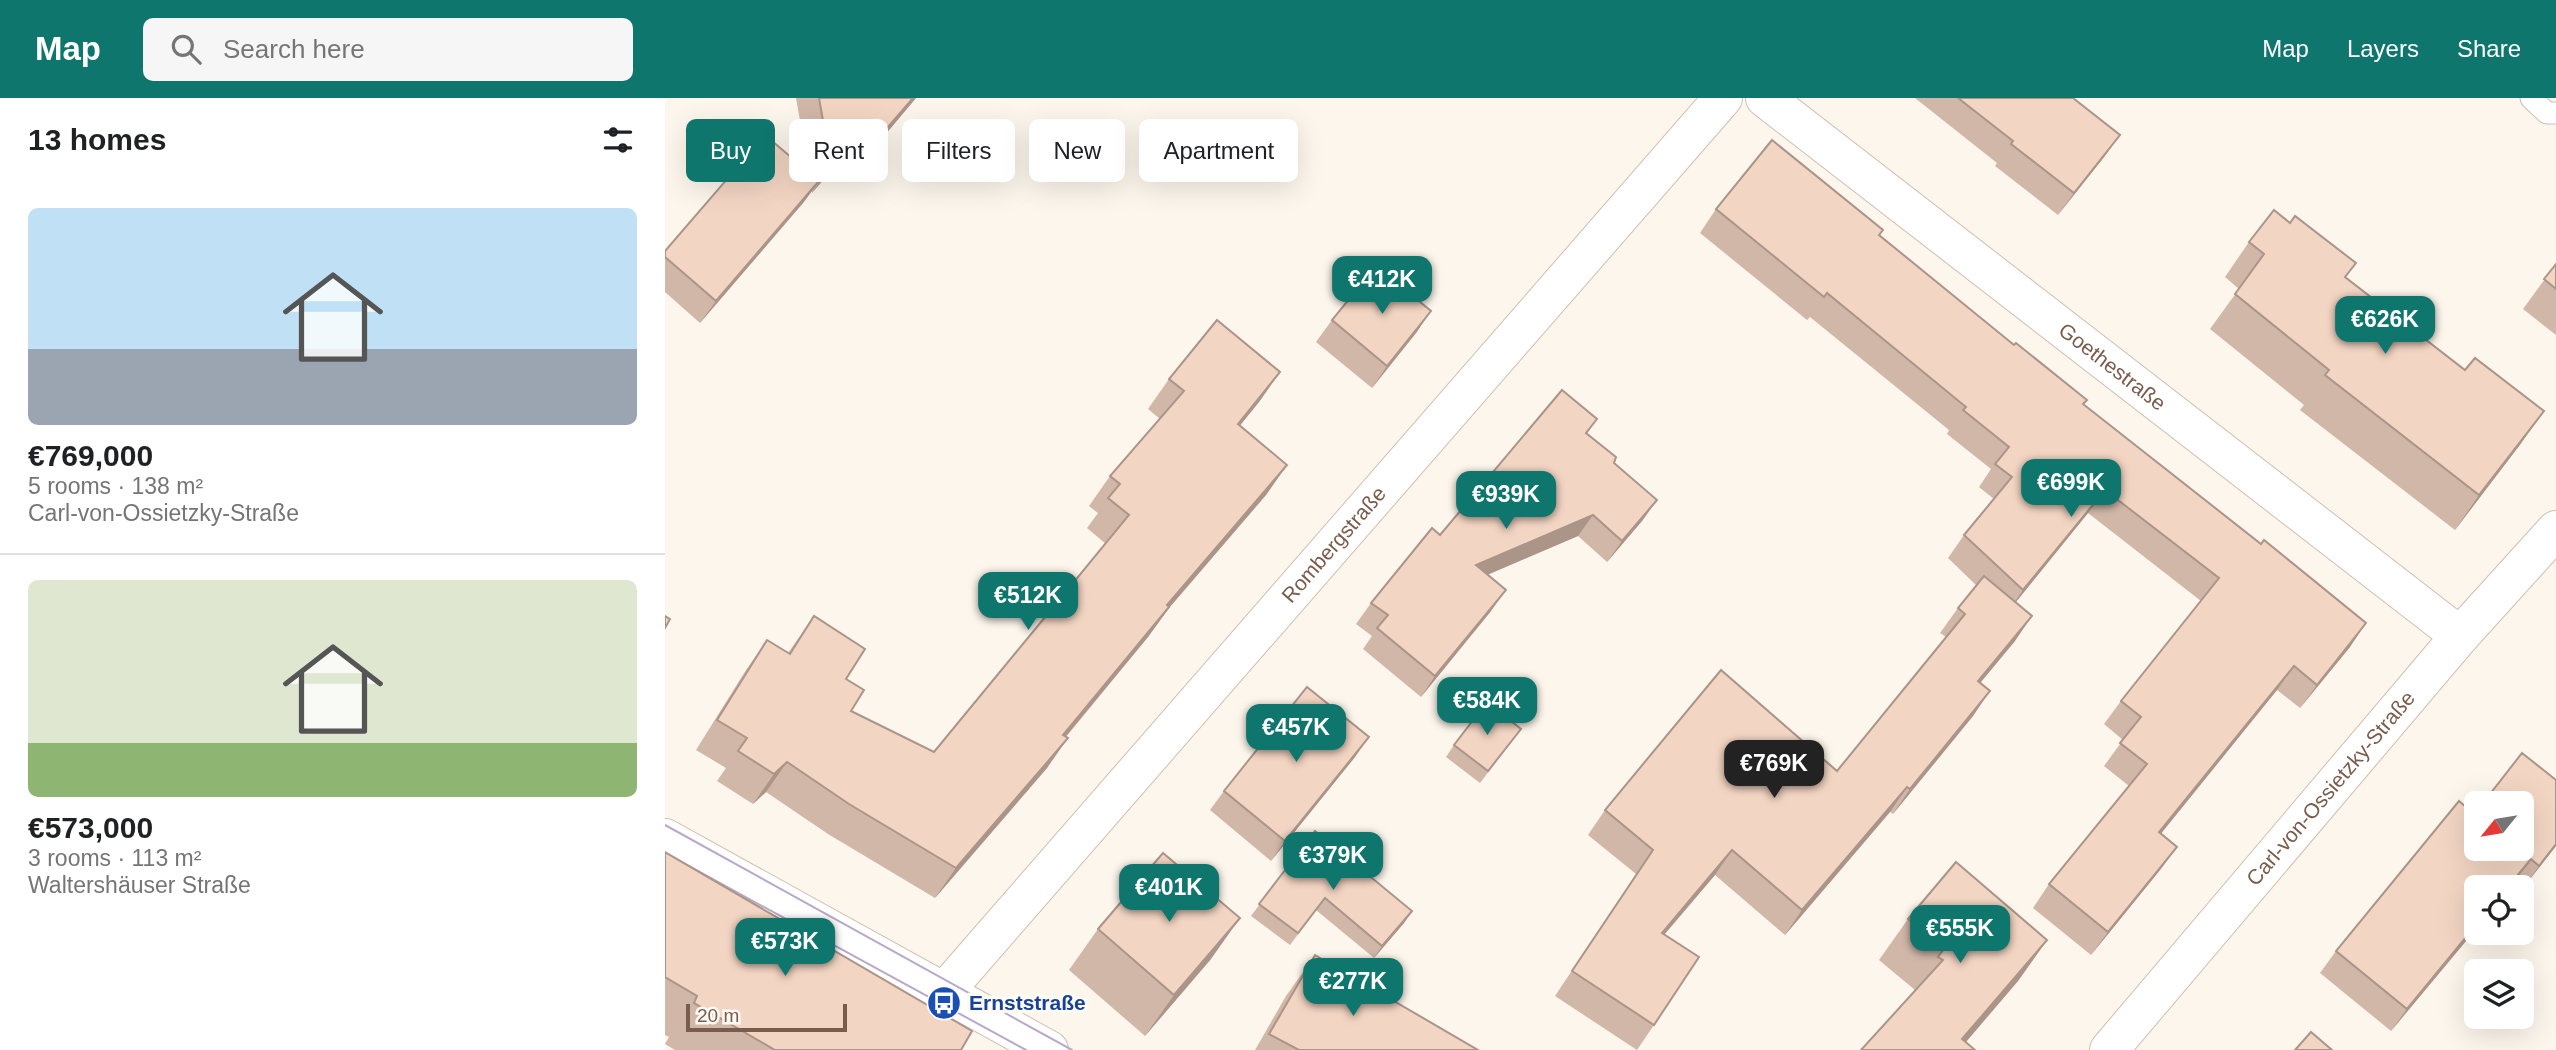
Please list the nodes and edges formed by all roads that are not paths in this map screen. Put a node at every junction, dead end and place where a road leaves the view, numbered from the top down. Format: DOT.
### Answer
graph roads {
  1 [pos="1723,98"];
  2 [pos="1765,98"];
  3 [pos="2531,98"];
  4 [pos="2556,113"];
  5 [pos="2556,530"];
  6 [pos="2459,636"];
  7 [pos="665,838"];
  8 [pos="945,992"];
  9 [pos="1049,1050"];
  10 [pos="2109,1050"];
  1 -- 8 [label="street, Rombergstraße"];
  2 -- 6 [label="street, Goethestraße"];
  3 -- 4 [label="lane"];
  5 -- 6 [label="street, Carl-von-Ossietzky-Straße"];
  6 -- 10 [label="street, Carl-von-Ossietzky-Straße"];
  7 -- 8 [label="street"];
  8 -- 9 [label="street"];
}
